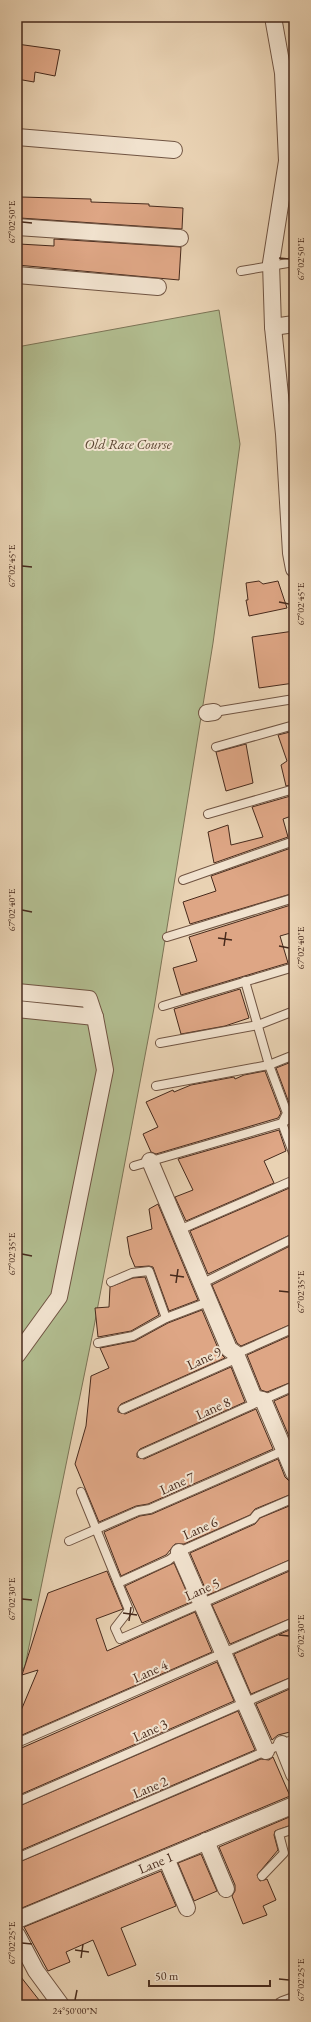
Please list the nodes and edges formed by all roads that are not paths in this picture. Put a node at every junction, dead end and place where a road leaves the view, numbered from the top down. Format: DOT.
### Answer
graph roads {
  1 [pos="274,17"];
  2 [pos="288,72"];
  3 [pos="17,136"];
  4 [pos="174,150"];
  5 [pos="289,179"];
  6 [pos="17,227"];
  7 [pos="180,238"];
  8 [pos="294,262"];
  9 [pos="271,268"];
  10 [pos="241,272"];
  11 [pos="17,275"];
  12 [pos="158,287"];
  13 [pos="294,324"];
  14 [pos="273,328"];
  15 [pos="291,501"];
  16 [pos="292,543"];
  17 [pos="294,569"];
  18 [pos="294,699"];
  19 [pos="210,713"];
  20 [pos="294,725"];
  21 [pos="216,748"];
  22 [pos="294,789"];
  23 [pos="208,814"];
  24 [pos="294,841"];
  25 [pos="183,880"];
  26 [pos="294,898"];
  27 [pos="167,937"];
  28 [pos="294,966"];
  29 [pos="245,981"];
  30 [pos="17,992"];
  31 [pos="163,1006"];
  32 [pos="17,1009"];
  33 [pos="294,1011"];
  34 [pos="95,1016"];
  35 [pos="258,1024"];
  36 [pos="160,1042"];
  37 [pos="294,1055"];
  38 [pos="269,1064"];
  39 [pos="156,1086"];
  40 [pos="294,1116"];
  41 [pos="282,1123"];
  42 [pos="294,1155"];
  43 [pos="150,1161"];
  44 [pos="134,1166"];
  45 [pos="294,1180"];
  46 [pos="178,1230"];
  47 [pos="294,1238"];
  48 [pos="111,1282"];
  49 [pos="201,1284"];
  50 [pos="208,1302"];
  51 [pos="166,1318"];
  52 [pos="294,1328"];
  53 [pos="98,1343"];
  54 [pos="236,1354"];
  55 [pos="17,1355"];
  56 [pos="294,1386"];
  57 [pos="263,1400"];
  58 [pos="123,1409"];
  59 [pos="289,1448"];
  60 [pos="142,1454"];
  61 [pos="294,1473"];
  62 [pos="81,1492"];
  63 [pos="294,1498"];
  64 [pos="96,1529"];
  65 [pos="69,1541"];
  66 [pos="179,1552"];
  67 [pos="294,1563"];
  68 [pos="118,1583"];
  69 [pos="201,1604"];
  70 [pos="294,1622"];
  71 [pos="223,1653"];
  72 [pos="294,1681"];
  73 [pos="245,1703"];
  74 [pos="288,1741"];
  75 [pos="17,1743"];
  76 [pos="266,1751"];
  77 [pos="294,1774"];
  78 [pos="17,1802"];
  79 [pos="294,1805"];
  80 [pos="294,1829"];
  81 [pos="206,1841"];
  82 [pos="17,1858"];
  83 [pos="166,1858"];
  84 [pos="262,1876"];
  85 [pos="226,1889"];
  86 [pos="186,1908"];
  87 [pos="17,1920"];
  88 [pos="17,1935"];
  89 [pos="294,2000"];
  90 [pos="61,2005"];
  91 [pos="283,2005"];
  1 -- 2 [label="street"];
  2 -- 5 [label="street"];
  3 -- 4 [label="street"];
  5 -- 9 [label="street"];
  6 -- 7 [label="street"];
  8 -- 9 [label="lane"];
  9 -- 10 [label="lane"];
  9 -- 14 [label="street"];
  11 -- 12 [label="street"];
  13 -- 14 [label="street"];
  14 -- 15 [label="street"];
  15 -- 16 [label="street"];
  16 -- 17 [label="street"];
  18 -- 19 [label="lane"];
  20 -- 21 [label="lane"];
  22 -- 23 [label="lane"];
  24 -- 25 [label="lane"];
  26 -- 27 [label="lane"];
  28 -- 29 [label="lane"];
  29 -- 31 [label="lane"];
  29 -- 35 [label="lane"];
  30 -- 34 [label="street"];
  32 -- 34 [label="street"];
  33 -- 35 [label="lane"];
  34 -- 55 [label="street"];
  35 -- 36 [label="lane"];
  35 -- 38 [label="lane"];
  37 -- 38 [label="lane"];
  38 -- 39 [label="lane"];
  38 -- 41 [label="lane"];
  40 -- 41 [label="lane"];
  41 -- 42 [label="lane"];
  41 -- 43 [label="lane"];
  43 -- 44 [label="lane"];
  43 -- 46 [label="street"];
  45 -- 46 [label="lane"];
  46 -- 49 [label="street"];
  47 -- 49 [label="lane"];
  48 -- 51 [label="lane"];
  49 -- 50 [label="street"];
  50 -- 51 [label="lane"];
  50 -- 54 [label="street"];
  51 -- 53 [label="lane"];
  52 -- 54 [label="lane, Lane 9"];
  54 -- 57 [label="street"];
  54 -- 58 [label="lane, Lane 9"];
  56 -- 57 [label="lane, Lane 8"];
  57 -- 59 [label="street"];
  57 -- 60 [label="lane, Lane 8"];
  59 -- 61 [label="street"];
  59 -- 64 [label="lane, Lane 7"];
  62 -- 64 [label="lane"];
  63 -- 66 [label="lane, Lane 6"];
  64 -- 65 [label="lane, Lane 7"];
  64 -- 68 [label="lane"];
  66 -- 68 [label="lane, Lane 6"];
  66 -- 69 [label="street"];
  67 -- 69 [label="lane, Lane 5"];
  68 -- 69 [label="lane, Lane 5"];
  69 -- 71 [label="street"];
  70 -- 71 [label="lane, Lane 4"];
  71 -- 73 [label="street"];
  71 -- 75 [label="lane, Lane 4"];
  72 -- 73 [label="lane, Lane 3"];
  73 -- 76 [label="street"];
  73 -- 78 [label="lane, Lane 3"];
  74 -- 76 [label="lane, Lane 2"];
  74 -- 77 [label="street"];
  76 -- 82 [label="lane, Lane 2"];
  79 -- 81 [label="street, Lane 1"];
  80 -- 84 [label="lane"];
  81 -- 83 [label="street, Lane 1"];
  81 -- 85 [label="street"];
  83 -- 86 [label="street"];
  83 -- 87 [label="street, Lane 1"];
  88 -- 90 [label="street"];
  89 -- 91 [label="street"];
}
